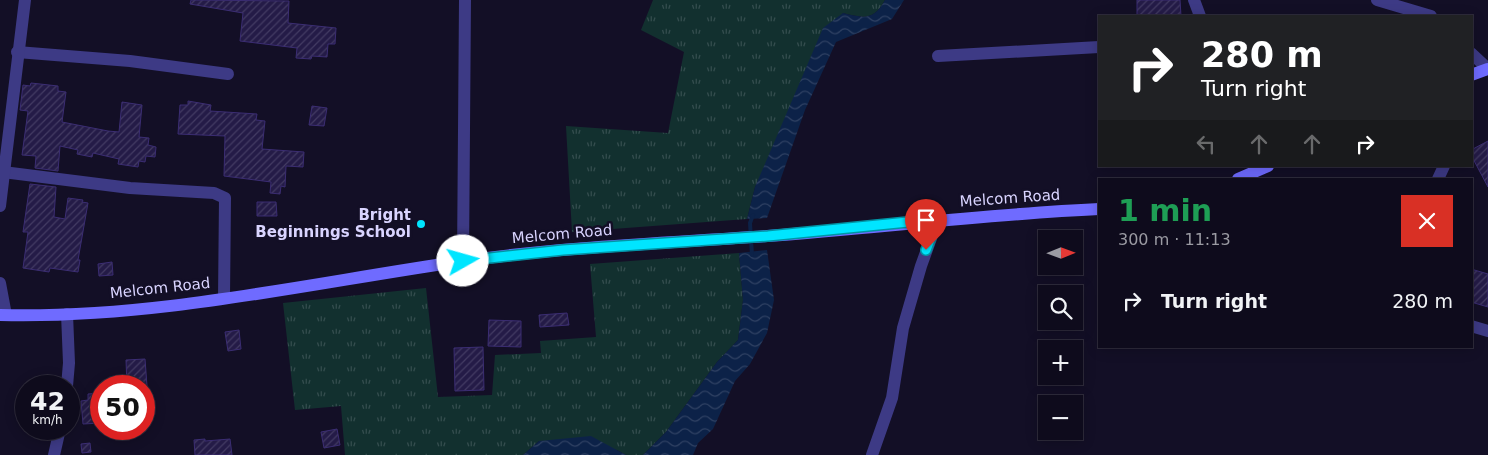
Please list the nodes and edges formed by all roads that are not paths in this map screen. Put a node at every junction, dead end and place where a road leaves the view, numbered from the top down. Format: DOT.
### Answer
graph roads {
  1 [pos="25,0"];
  2 [pos="465,0"];
  3 [pos="1194,0"];
  4 [pos="1377,0"];
  5 [pos="1200,15"];
  6 [pos="1428,15"];
  7 [pos="1098,47"];
  8 [pos="17,52"];
  9 [pos="1473,55"];
  10 [pos="938,56"];
  11 [pos="1488,69"];
  12 [pos="228,74"];
  13 [pos="1473,74"];
  14 [pos="1260,168"];
  15 [pos="3,172"];
  16 [pos="1240,178"];
  17 [pos="0,206"];
  18 [pos="1098,209"];
  19 [pos="938,219"];
  20 [pos="463,261"];
  21 [pos="0,283"];
  22 [pos="224,298"];
  23 [pos="67,314"];
  24 [pos="3,315"];
  25 [pos="1473,327"];
  26 [pos="1488,331"];
  27 [pos="68,375"];
  28 [pos="57,440"];
  29 [pos="54,455"];
  30 [pos="872,455"];
  1 -- 8 [label="street"];
  2 -- 20 [label="street"];
  3 -- 5 [label="street"];
  4 -- 6 [label="street"];
  7 -- 10 [label="street"];
  8 -- 12 [label="street"];
  8 -- 15 [label="street"];
  9 -- 11 [label="street"];
  11 -- 13 [label="main road"];
  14 -- 16 [label="main road"];
  15 -- 17 [label="street"];
  15 -- 22 [label="street"];
  18 -- 19 [label="main road, Melcom Road"];
  19 -- 20 [label="main road, Melcom Road"];
  19 -- 30 [label="street"];
  20 -- 22 [label="main road, Melcom Road"];
  21 -- 24 [label="street"];
  22 -- 23 [label="main road, Melcom Road"];
  23 -- 24 [label="main road, Melcom Road"];
  23 -- 27 [label="street"];
  25 -- 26 [label="street"];
  28 -- 29 [label="street"];
}
